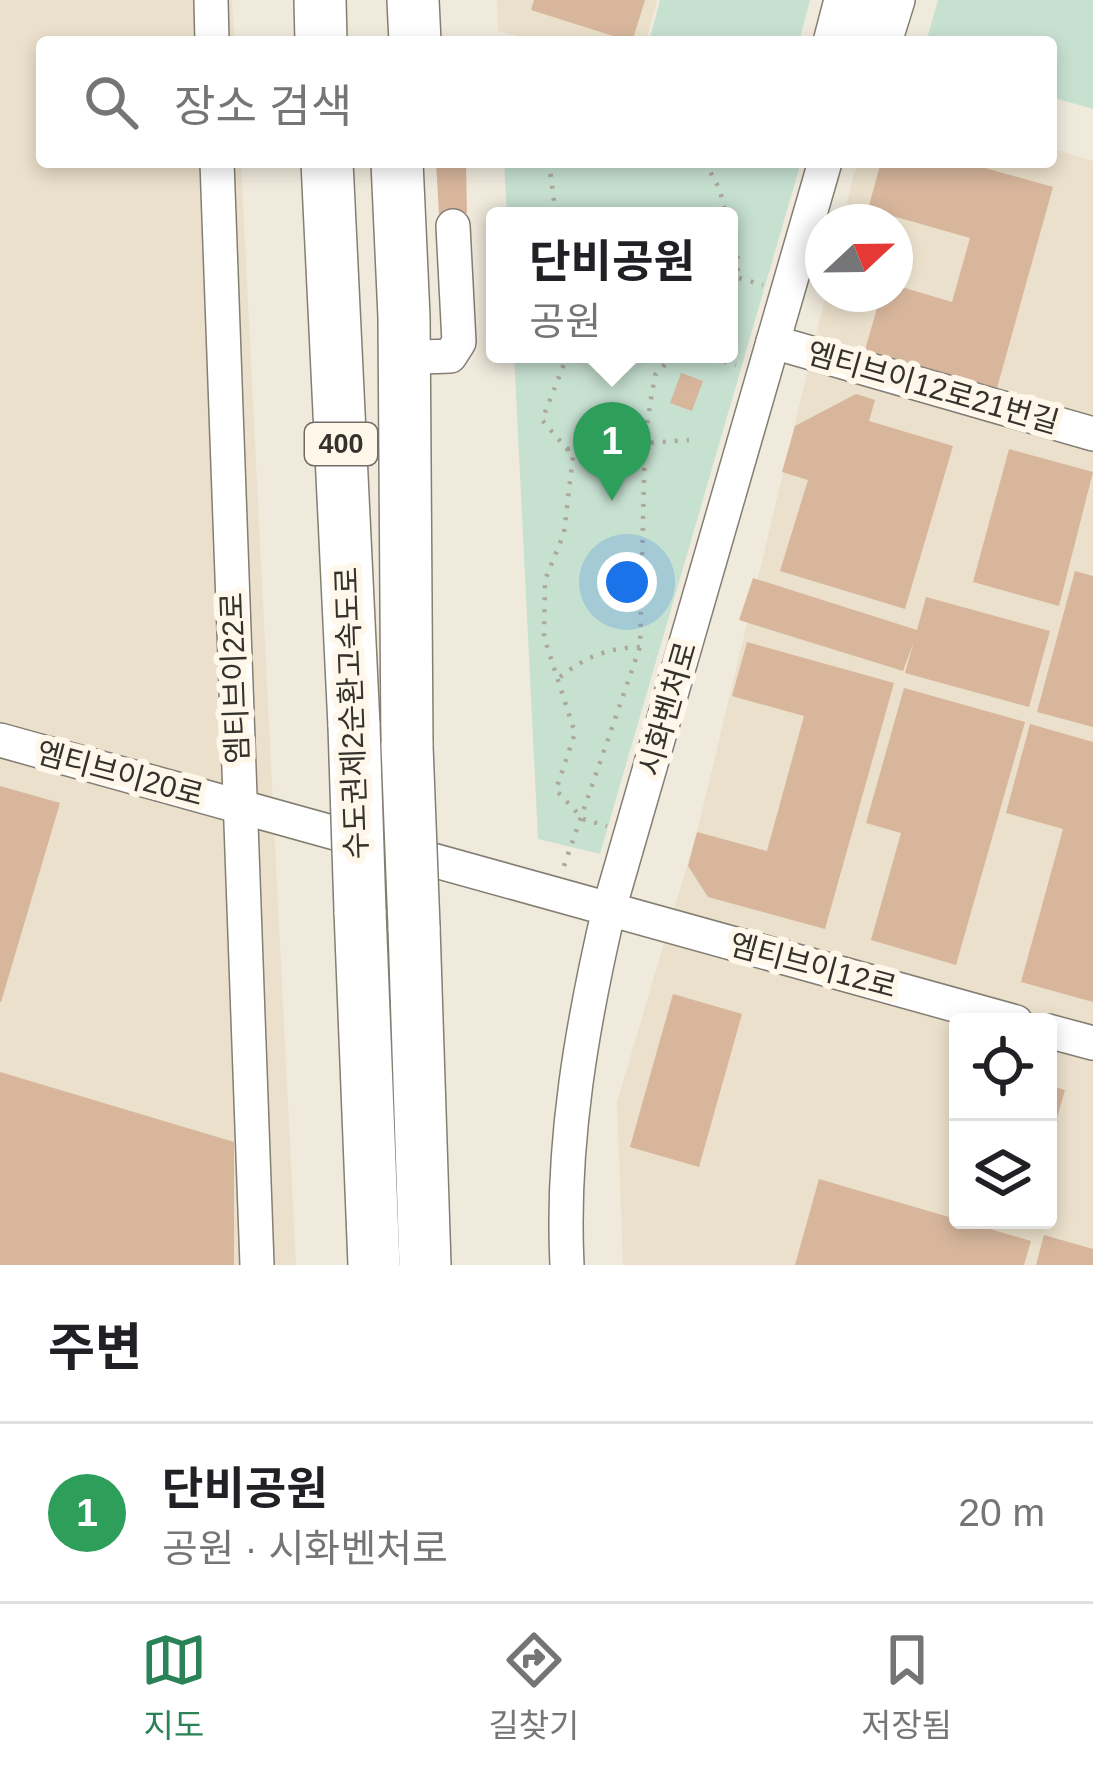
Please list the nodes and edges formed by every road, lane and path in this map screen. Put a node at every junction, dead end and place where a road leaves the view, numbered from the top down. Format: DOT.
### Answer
graph roads {
  1 [pos="211,0"];
  2 [pos="320,0"];
  3 [pos="390,0"];
  4 [pos="413,0"];
  5 [pos="841,0"];
  6 [pos="871,0"];
  7 [pos="898,0"];
  8 [pos="212,36"];
  9 [pos="322,36"];
  10 [pos="392,36"];
  11 [pos="415,36"];
  12 [pos="832,36"];
  13 [pos="861,36"];
  14 [pos="887,36"];
  15 [pos="217,168"];
  16 [pos="327,168"];
  17 [pos="397,168"];
  18 [pos="420,168"];
  19 [pos="550,168"];
  20 [pos="708,168"];
  21 [pos="823,168"];
  22 [pos="555,207"];
  23 [pos="725,207"];
  24 [pos="453,226"];
  25 [pos="738,251"];
  26 [pos="738,281"];
  27 [pos="738,356"];
  28 [pos="424,357"];
  29 [pos="769,358"];
  30 [pos="564,363"];
  31 [pos="666,363"];
  32 [pos="1093,434"];
  33 [pos="688,440"];
  34 [pos="645,443"];
  35 [pos="567,449"];
  36 [pos="408,618"];
  37 [pos="640,647"];
  38 [pos="560,677"];
  39 [pos="0,740"];
  40 [pos="240,807"];
  41 [pos="583,818"];
  42 [pos="554,894"];
  43 [pos="609,909"];
  44 [pos="984,1013"];
  45 [pos="1057,1033"];
  46 [pos="1093,1043"];
  47 [pos="257,1265"];
  48 [pos="374,1265"];
  49 [pos="425,1265"];
  50 [pos="567,1265"];
  1 -- 8 [label="street"];
  2 -- 9 [label="highway"];
  3 -- 10 [label="highway"];
  4 -- 11 [label="highway"];
  5 -- 12 [label="street"];
  6 -- 13 [label="street"];
  7 -- 14 [label="street"];
  15 -- 40 [label="street, 엠티브이22로"];
  16 -- 48 [label="highway, 수도권제2순환고속도로 / 400, bridge"];
  17 -- 36 [label="highway"];
  18 -- 28 [label="highway"];
  19 -- 22 [label="path"];
  20 -- 23 [label="path"];
  21 -- 29 [label="street, 시화벤처로"];
  24 -- 28 [label="street"];
  25 -- 26 [label="path"];
  27 -- 29 [label="path"];
  28 -- 36 [label="highway"];
  29 -- 32 [label="street, 엠티브이12로21번길"];
  29 -- 43 [label="street, 시화벤처로"];
  30 -- 35 [label="path"];
  31 -- 34 [label="path"];
  33 -- 34 [label="path"];
  34 -- 35 [label="path"];
  34 -- 37 [label="path"];
  35 -- 38 [label="path"];
  36 -- 49 [label="highway, bridge"];
  37 -- 38 [label="path"];
  37 -- 41 [label="path"];
  38 -- 41 [label="path"];
  39 -- 40 [label="street, 엠티브이20로"];
  40 -- 42 [label="street, 엠티브이20로"];
  40 -- 47 [label="street, 엠티브이22로"];
  41 -- 42 [label="path"];
  42 -- 43 [label="street, 엠티브이12로"];
  43 -- 44 [label="street, 엠티브이12로"];
  43 -- 50 [label="street, 시화벤처로"];
  45 -- 46 [label="street"];
}
